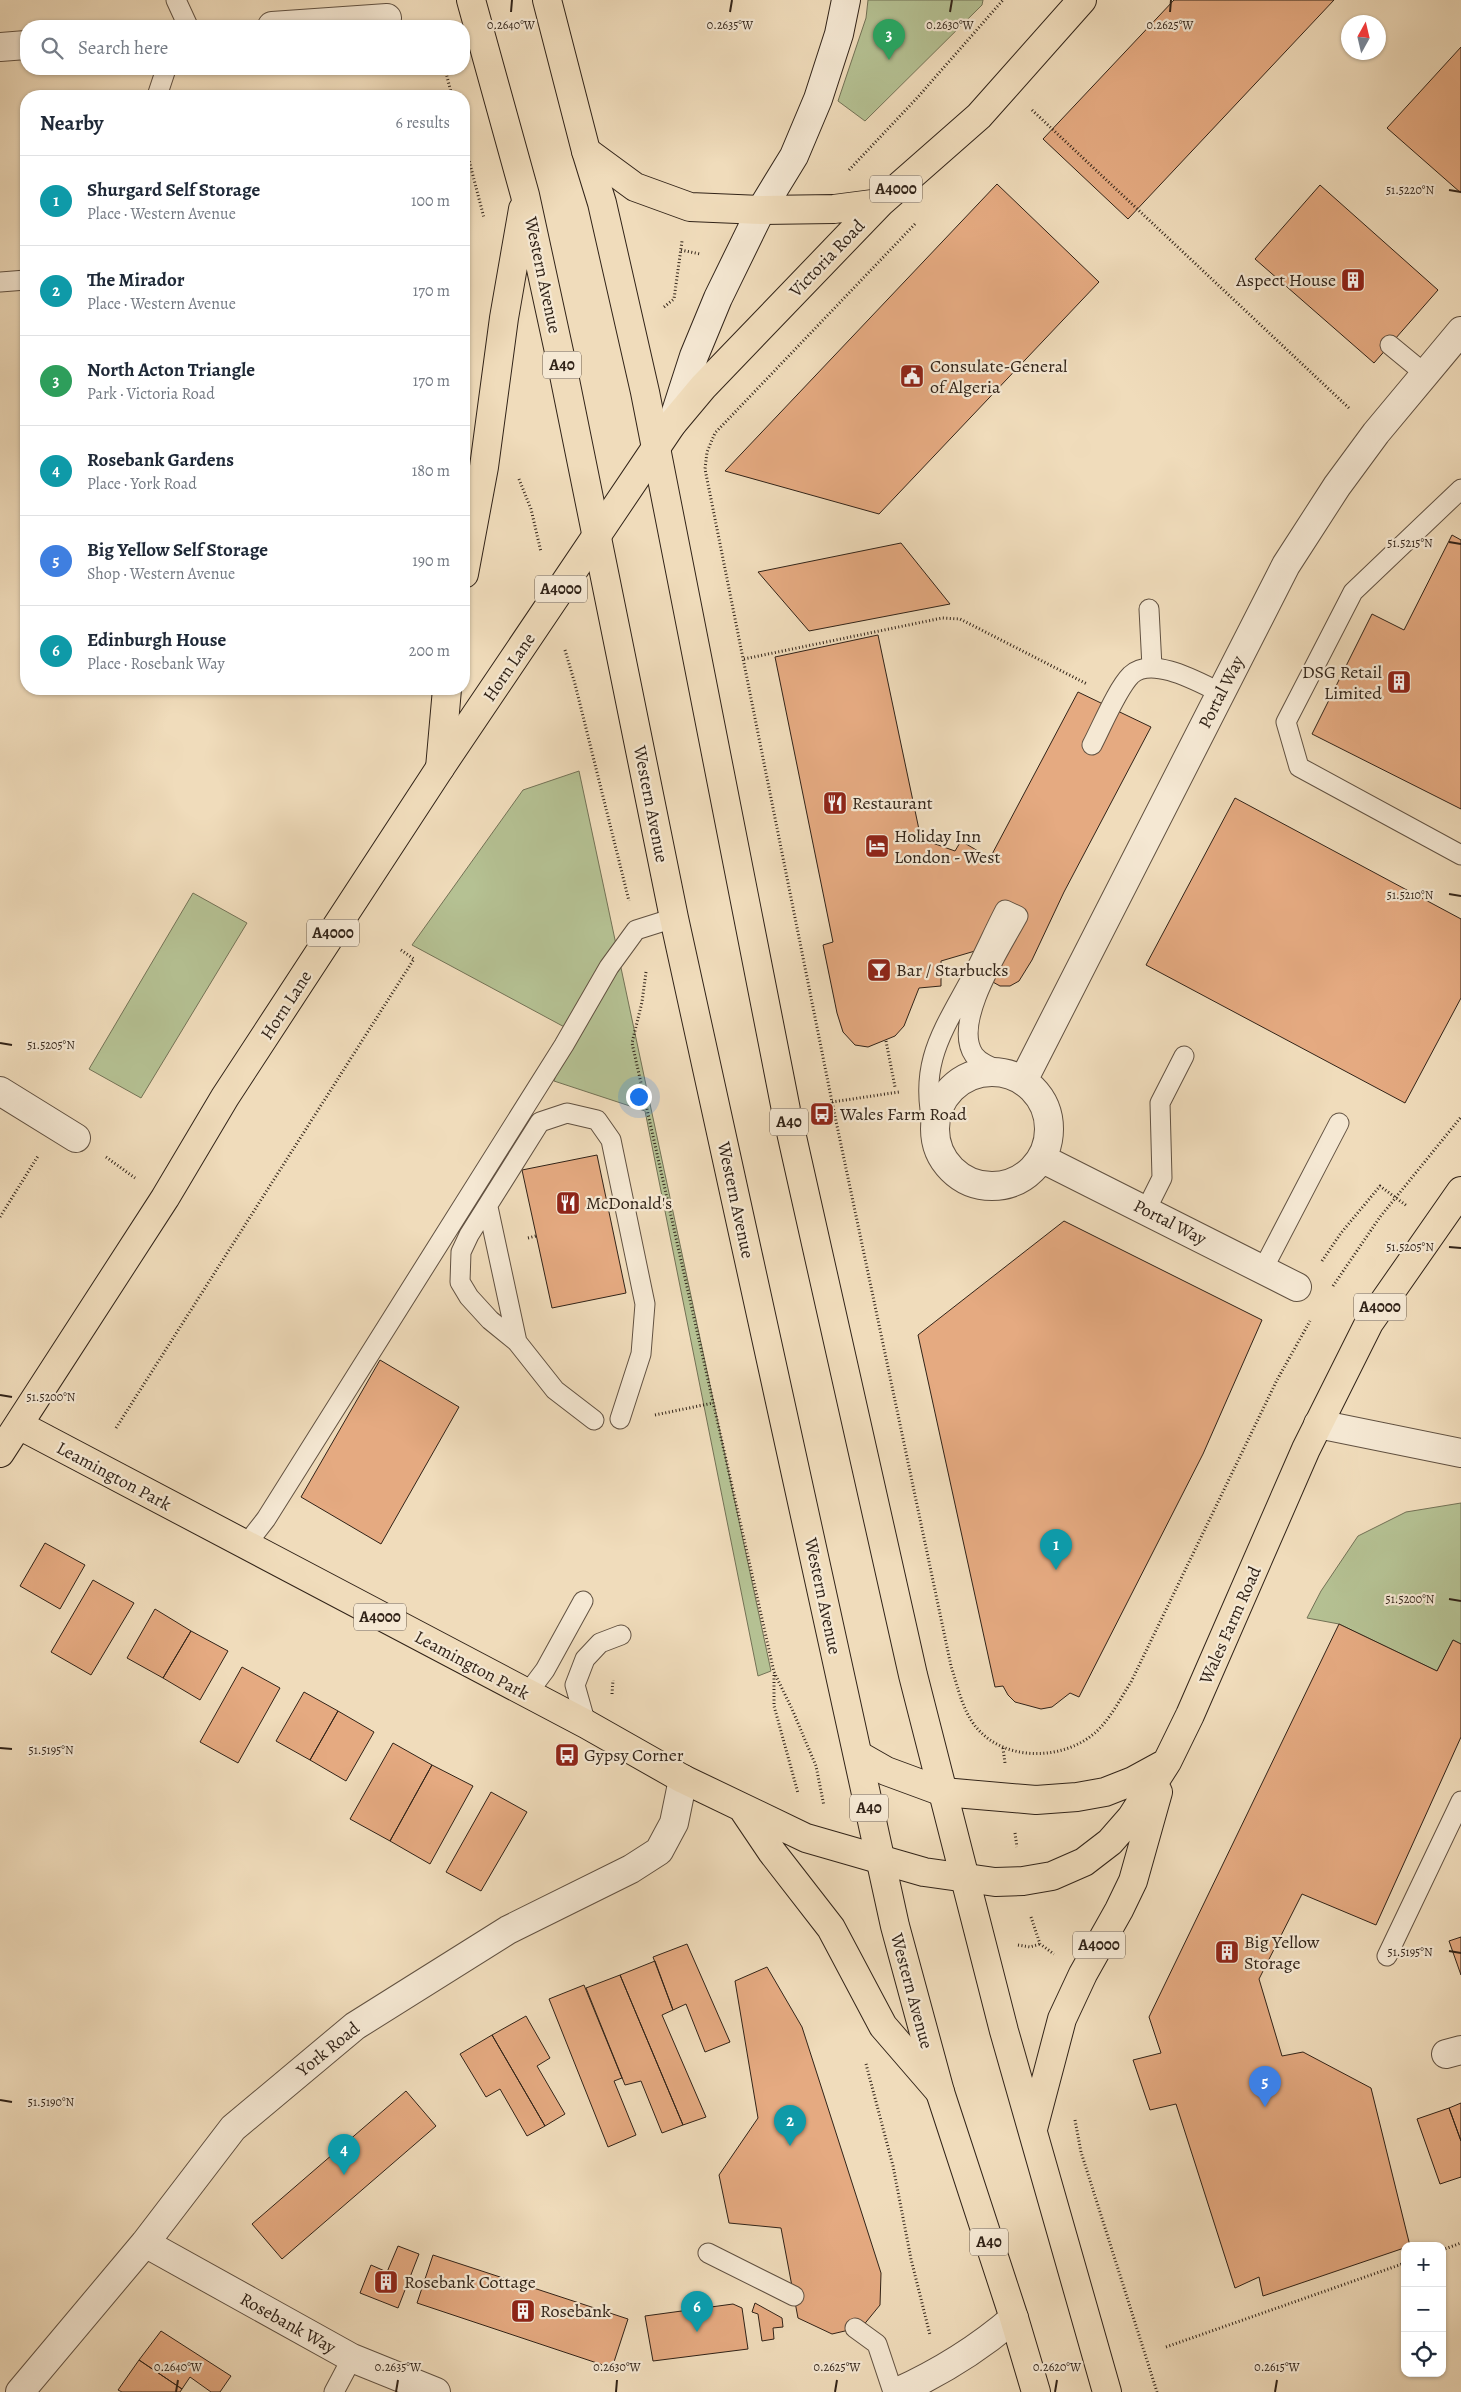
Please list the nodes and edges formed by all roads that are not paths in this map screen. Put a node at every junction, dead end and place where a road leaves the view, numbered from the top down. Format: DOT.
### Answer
graph roads {
  1 [pos="176,0"];
  2 [pos="471,0"];
  3 [pos="547,0"];
  4 [pos="846,0"];
  5 [pos="1082,0"];
  6 [pos="330,11"];
  7 [pos="387,18"];
  8 [pos="185,20"];
  9 [pos="295,20"];
  10 [pos="20,45"];
  11 [pos="0,47"];
  12 [pos="164,75"];
  13 [pos="159,90"];
  14 [pos="586,151"];
  15 [pos="525,195"];
  16 [pos="880,203"];
  17 [pos="761,210"];
  18 [pos="20,280"];
  19 [pos="0,282"];
  20 [pos="1461,331"];
  21 [pos="1390,345"];
  22 [pos="1424,373"];
  23 [pos="672,424"];
  24 [pos="656,446"];
  25 [pos="1461,489"];
  26 [pos="596,536"];
  27 [pos="470,542"];
  28 [pos="1149,609"];
  29 [pos="1152,668"];
  30 [pos="1221,693"];
  31 [pos="446,695"];
  32 [pos="1092,745"];
  33 [pos="440,768"];
  34 [pos="1461,855"];
  35 [pos="674,918"];
  36 [pos="1184,1056"];
  37 [pos="1015,1077"];
  38 [pos="0,1091"];
  39 [pos="1339,1123"];
  40 [pos="934,1130"];
  41 [pos="66,1132"];
  42 [pos="1041,1158"];
  43 [pos="1461,1191"];
  44 [pos="488,1207"];
  45 [pos="1146,1210"];
  46 [pos="1262,1269"];
  47 [pos="1293,1285"];
  48 [pos="517,1342"];
  49 [pos="622,1411"];
  50 [pos="594,1420"];
  51 [pos="1318,1424"];
  52 [pos="19,1425"];
  53 [pos="0,1453"];
  54 [pos="1461,1453"];
  55 [pos="245,1546"];
  56 [pos="583,1600"];
  57 [pos="621,1635"];
  58 [pos="527,1694"];
  59 [pos="586,1724"];
  60 [pos="858,1756"];
  61 [pos="1167,1762"];
  62 [pos="683,1780"];
  63 [pos="943,1792"];
  64 [pos="1461,1801"];
  65 [pos="742,1808"];
  66 [pos="879,1860"];
  67 [pos="966,1879"];
  68 [pos="1386,1956"];
  69 [pos="940,2092"];
  70 [pos="1033,2129"];
  71 [pos="145,2243"];
  72 [pos="708,2253"];
  73 [pos="794,2296"];
  74 [pos="1014,2318"];
  75 [pos="855,2328"];
  76 [pos="352,2358"];
  77 [pos="20,2392"];
  78 [pos="334,2392"];
  79 [pos="436,2392"];
  80 [pos="892,2392"];
  81 [pos="897,2392"];
  82 [pos="1036,2392"];
  83 [pos="1107,2392"];
  1 -- 8 [label="lane"];
  2 -- 15 [label="main road, Western Avenue / A40"];
  3 -- 14 [label="main road, A40"];
  4 -- 17 [label="street"];
  5 -- 16 [label="main road, Victoria Road / A4000"];
  6 -- 7 [label="street"];
  6 -- 9 [label="street"];
  10 -- 11 [label="street"];
  12 -- 13 [label="lane"];
  14 -- 17 [label="main road, A4000"];
  14 -- 24 [label="main road, A40"];
  15 -- 26 [label="main road, Western Avenue / A40"];
  15 -- 27 [label="main road"];
  16 -- 17 [label="main road, A4000"];
  16 -- 23 [label="main road, Victoria Road / A4000"];
  17 -- 23 [label="street"];
  18 -- 19 [label="lane"];
  20 -- 22 [label="street, Portal Way"];
  21 -- 22 [label="lane"];
  22 -- 30 [label="street, Portal Way"];
  23 -- 24 [label="main road, Victoria Road / A4000"];
  24 -- 26 [label="main road, Victoria Road / A4000"];
  24 -- 63 [label="main road, A40"];
  25 -- 34 [label="lane"];
  26 -- 33 [label="main road, Horn Lane / A4000"];
  26 -- 35 [label="main road, Western Avenue / A40"];
  28 -- 29 [label="lane"];
  29 -- 30 [label="lane"];
  29 -- 32 [label="lane"];
  30 -- 37 [label="street, Portal Way"];
  31 -- 33 [label="main road, A4000"];
  33 -- 52 [label="main road, Horn Lane / A4000"];
  35 -- 55 [label="lane"];
  35 -- 60 [label="main road, Western Avenue / A40"];
  36 -- 45 [label="lane"];
  37 -- 40 [label="street"];
  37 -- 40 [label="lane"];
  37 -- 42 [label="street"];
  38 -- 41 [label="street"];
  39 -- 46 [label="lane"];
  40 -- 42 [label="street"];
  42 -- 45 [label="street, Portal Way"];
  43 -- 51 [label="main road, Wales Farm Road / A4000"];
  44 -- 48 [label="lane"];
  44 -- 48 [label="lane"];
  44 -- 49 [label="lane"];
  45 -- 46 [label="street, Portal Way"];
  46 -- 47 [label="street, Portal Way"];
  48 -- 50 [label="lane"];
  51 -- 54 [label="street"];
  51 -- 61 [label="main road, Wales Farm Road / A4000"];
  52 -- 53 [label="main road, Horn Lane / A4000"];
  52 -- 55 [label="main road, Leamington Park / A4000"];
  55 -- 58 [label="main road, Leamington Park / A4000"];
  56 -- 58 [label="lane"];
  57 -- 59 [label="lane"];
  58 -- 59 [label="main road, Leamington Park / A4000"];
  59 -- 62 [label="main road, Leamington Park / A4000"];
  60 -- 63 [label="main road"];
  60 -- 66 [label="main road, Western Avenue / A40"];
  61 -- 63 [label="main road"];
  61 -- 67 [label="main road, Wales Farm Road / A4000"];
  61 -- 70 [label="main road, A4000"];
  62 -- 65 [label="main road, Leamington Park / A4000"];
  62 -- 71 [label="street, York Road"];
  63 -- 67 [label="main road, A40"];
  64 -- 68 [label="lane"];
  65 -- 66 [label="main road, Leamington Park / A4000"];
  65 -- 69 [label="main road"];
  66 -- 67 [label="main road, Wales Farm Road / A4000"];
  66 -- 69 [label="main road, Western Avenue / A40"];
  67 -- 70 [label="main road, A40"];
  69 -- 74 [label="main road, Western Avenue / A40"];
  70 -- 83 [label="main road, A40"];
  71 -- 76 [label="street, Rosebank Way"];
  71 -- 77 [label="street, York Road"];
  72 -- 73 [label="lane"];
  74 -- 81 [label="street"];
  74 -- 82 [label="main road, Western Avenue / A40"];
  75 -- 80 [label="lane"];
  76 -- 78 [label="lane"];
  76 -- 79 [label="street, Rosebank Way"];
}
